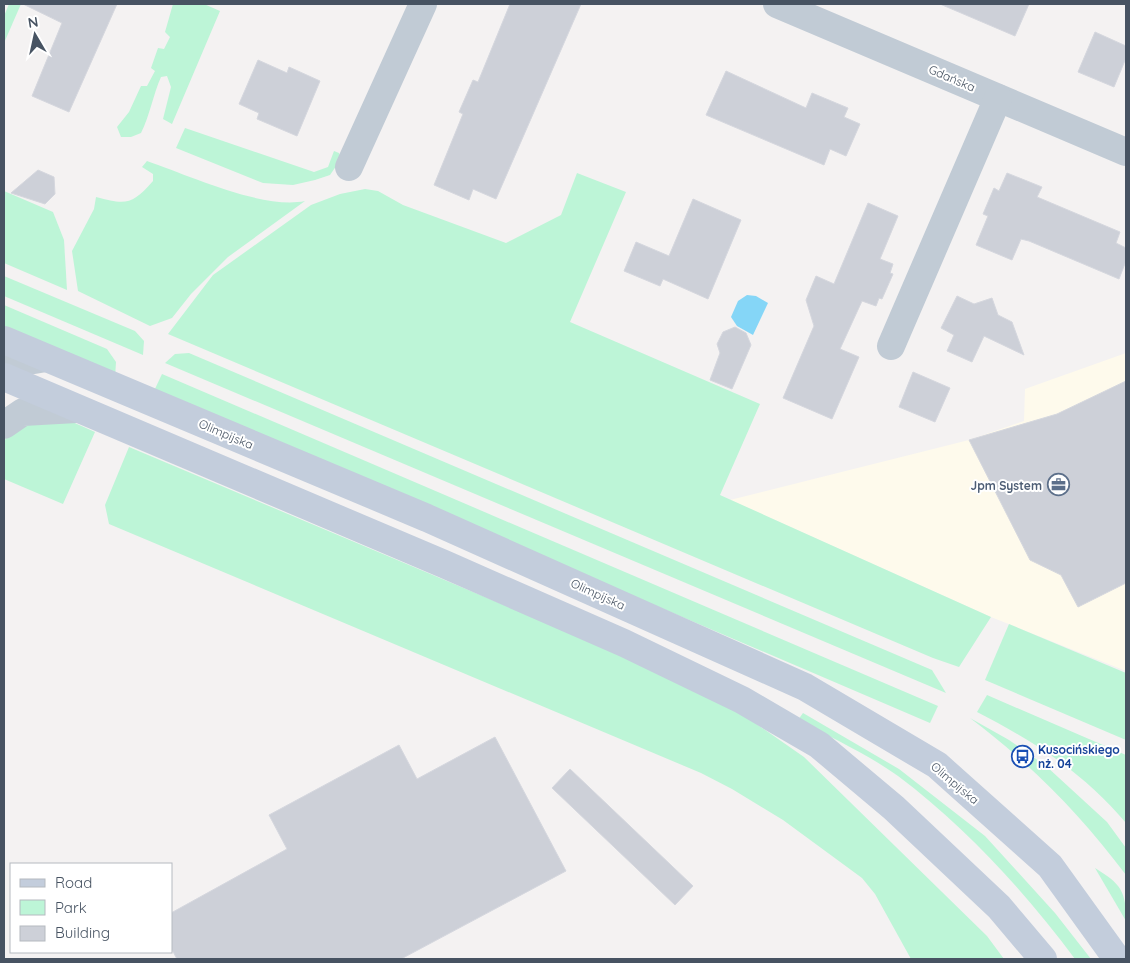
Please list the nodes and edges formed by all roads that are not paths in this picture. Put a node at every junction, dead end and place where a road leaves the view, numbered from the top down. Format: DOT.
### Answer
graph roads {
  1 [pos="423,4"];
  2 [pos="777,4"];
  3 [pos="998,98"];
  4 [pos="1126,152"];
  5 [pos="349,167"];
  6 [pos="4,340"];
  7 [pos="891,346"];
  8 [pos="46,358"];
  9 [pos="4,365"];
  10 [pos="4,377"];
  11 [pos="76,409"];
  12 [pos="4,425"];
  13 [pos="1043,959"];
  14 [pos="1117,959"];
  1 -- 5 [label="street"];
  2 -- 3 [label="street, Gdańska"];
  3 -- 4 [label="street, Gdańska"];
  3 -- 7 [label="street"];
  6 -- 8 [label="main road, Olimpijska"];
  8 -- 9 [label="street"];
  8 -- 14 [label="main road, Olimpijska"];
  10 -- 11 [label="main road"];
  11 -- 12 [label="street"];
  11 -- 13 [label="main road"];
}
